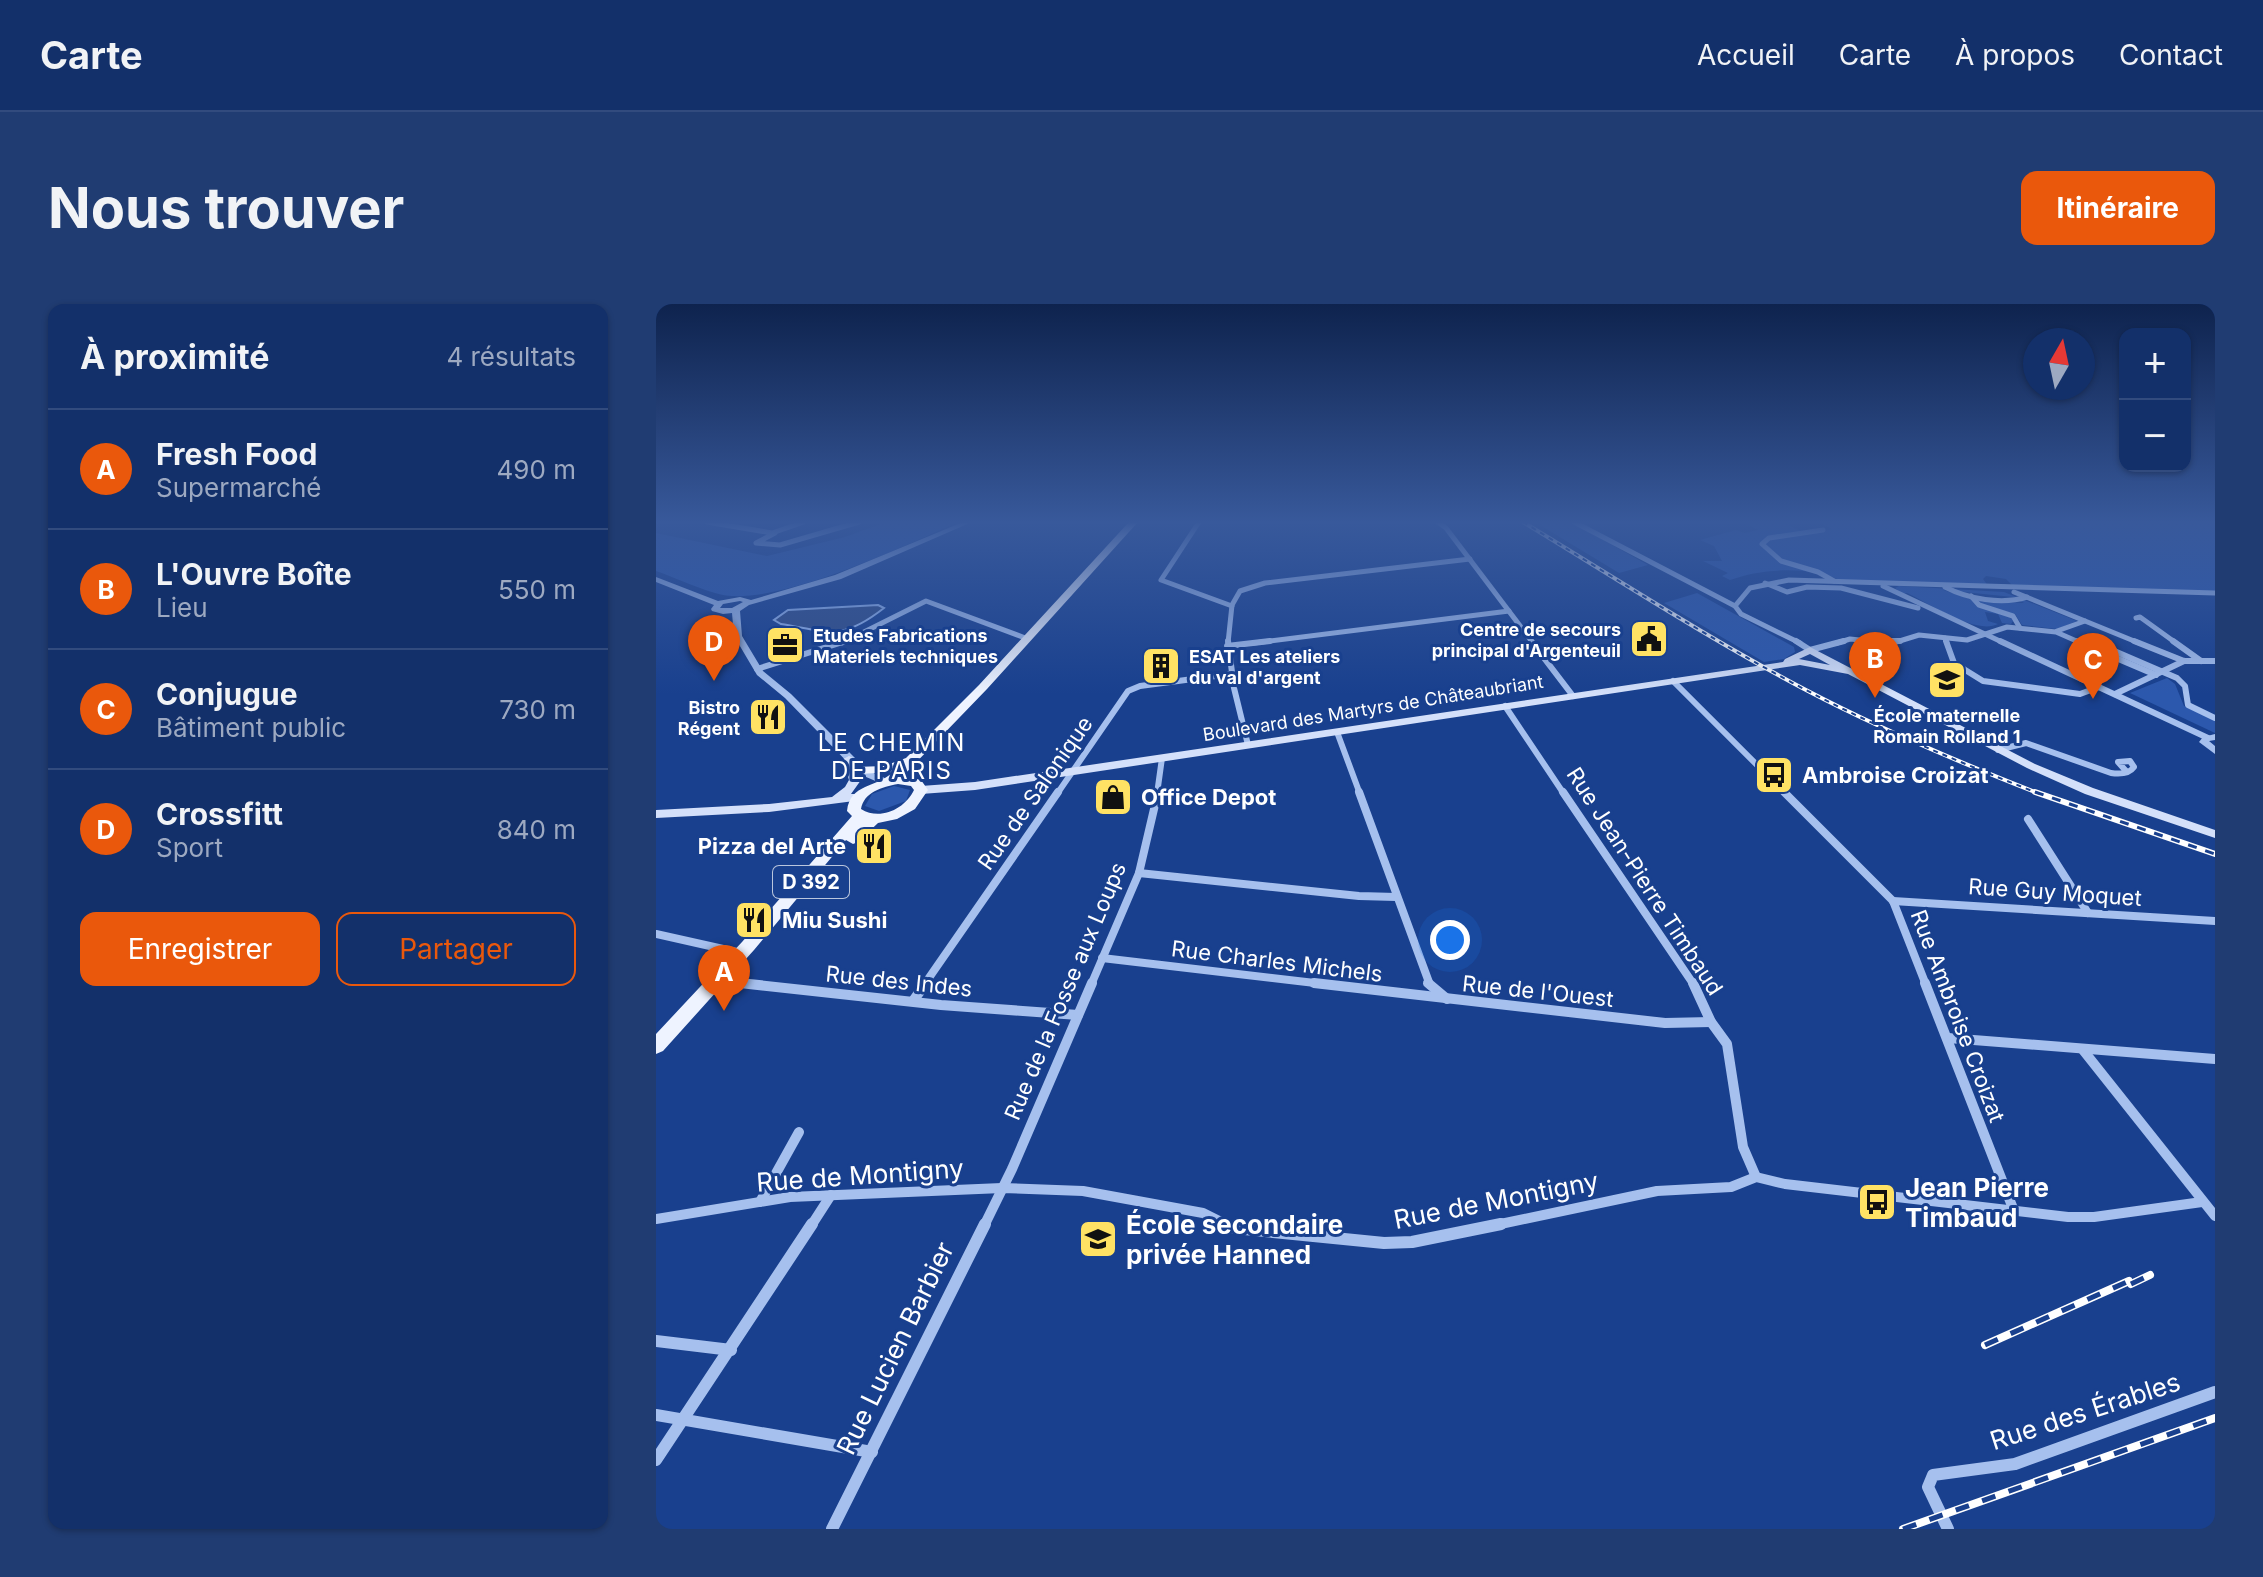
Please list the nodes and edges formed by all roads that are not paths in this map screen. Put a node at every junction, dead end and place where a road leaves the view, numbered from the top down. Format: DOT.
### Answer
graph roads {
  1 [pos="831,579"];
  2 [pos="1082,579"];
  3 [pos="1161,579"];
  4 [pos="1303,579"];
  5 [pos="1485,579"];
  6 [pos="1684,579"];
  7 [pos="1830,579"];
  8 [pos="658,580"];
  9 [pos="1835,582"];
  10 [pos="1765,583"];
  11 [pos="1879,584"];
  12 [pos="1944,586"];
  13 [pos="688,589"];
  14 [pos="2010,589"];
  15 [pos="2215,593"];
  16 [pos="1971,596"];
  17 [pos="2027,597"];
  18 [pos="729,600"];
  19 [pos="747,602"];
  20 [pos="718,604"];
  21 [pos="1232,606"];
  22 [pos="1735,606"];
  23 [pos="736,609"];
  24 [pos="726,611"];
  25 [pos="1509,611"];
  26 [pos="1934,611"];
  27 [pos="2136,618"];
  28 [pos="735,620"];
  29 [pos="2086,620"];
  30 [pos="2020,628"];
  31 [pos="2060,631"];
  32 [pos="1985,634"];
  33 [pos="1945,638"];
  34 [pos="1028,639"];
  35 [pos="1227,646"];
  36 [pos="2104,649"];
  37 [pos="1814,652"];
  38 [pos="2184,661"];
  39 [pos="2201,661"];
  40 [pos="2215,661"];
  41 [pos="1800,662"];
  42 [pos="1776,666"];
  43 [pos="761,668"];
  44 [pos="1849,671"];
  45 [pos="2164,672"];
  46 [pos="1231,674"];
  47 [pos="2156,675"];
  48 [pos="1673,681"];
  49 [pos="983,687"];
  50 [pos="2099,687"];
  51 [pos="2115,694"];
  52 [pos="1573,696"];
  53 [pos="1505,706"];
  54 [pos="2215,718"];
  55 [pos="1337,732"];
  56 [pos="2212,738"];
  57 [pos="1248,745"];
  58 [pos="1998,750"];
  59 [pos="2215,751"];
  60 [pos="1162,758"];
  61 [pos="849,759"];
  62 [pos="912,760"];
  63 [pos="862,771"];
  64 [pos="2126,771"];
  65 [pos="1072,772"];
  66 [pos="888,782"];
  67 [pos="917,791"];
  68 [pos="830,803"];
  69 [pos="862,806"];
  70 [pos="656,814"];
  71 [pos="2028,819"];
  72 [pos="656,821"];
  73 [pos="2215,834"];
  74 [pos="1139,873"];
  75 [pos="1396,897"];
  76 [pos="1893,901"];
  77 [pos="2088,913"];
  78 [pos="2215,921"];
  79 [pos="656,934"];
  80 [pos="745,950"];
  81 [pos="1102,958"];
  82 [pos="716,980"];
  83 [pos="1448,999"];
  84 [pos="913,1001"];
  85 [pos="1078,1015"];
  86 [pos="1711,1022"];
  87 [pos="1948,1038"];
  88 [pos="656,1046"];
  89 [pos="2083,1050"];
  90 [pos="2215,1059"];
  91 [pos="799,1132"];
  92 [pos="1756,1177"];
  93 [pos="1002,1188"];
  94 [pos="831,1195"];
  95 [pos="760,1202"];
  96 [pos="2202,1202"];
  97 [pos="2014,1211"];
  98 [pos="2215,1216"];
  99 [pos="656,1219"];
  100 [pos="656,1341"];
  101 [pos="731,1350"];
  102 [pos="2215,1392"];
  103 [pos="656,1415"];
  104 [pos="684,1418"];
  105 [pos="872,1452"];
  106 [pos="656,1460"];
  107 [pos="832,1529"];
  108 [pos="1948,1529"];
  1 -- 19 [label="street"];
  2 -- 34 [label="main road, D 392"];
  3 -- 21 [label="street"];
  4 -- 21 [label="street"];
  5 -- 25 [label="street"];
  6 -- 22 [label="street"];
  7 -- 9 [label="street"];
  8 -- 13 [label="street"];
  9 -- 10 [label="street"];
  9 -- 11 [label="street"];
  10 -- 22 [label="street"];
  10 -- 26 [label="street"];
  11 -- 12 [label="street"];
  11 -- 26 [label="street"];
  12 -- 14 [label="street"];
  12 -- 16 [label="street"];
  13 -- 18 [label="street"];
  13 -- 20 [label="street"];
  14 -- 15 [label="street"];
  14 -- 17 [label="street"];
  16 -- 17 [label="street"];
  16 -- 30 [label="street"];
  17 -- 29 [label="street"];
  18 -- 19 [label="street"];
  18 -- 20 [label="street"];
  19 -- 23 [label="street"];
  20 -- 24 [label="street"];
  21 -- 35 [label="street"];
  22 -- 37 [label="street"];
  23 -- 24 [label="street"];
  23 -- 28 [label="street"];
  24 -- 28 [label="street"];
  25 -- 35 [label="street"];
  25 -- 52 [label="street"];
  26 -- 32 [label="street"];
  27 -- 39 [label="street"];
  28 -- 43 [label="street"];
  29 -- 31 [label="street"];
  29 -- 38 [label="street"];
  30 -- 31 [label="street"];
  30 -- 32 [label="street"];
  31 -- 36 [label="street"];
  32 -- 33 [label="street"];
  32 -- 50 [label="street"];
  33 -- 37 [label="street"];
  33 -- 50 [label="street"];
  34 -- 43 [label="street"];
  34 -- 49 [label="main road, D 392"];
  35 -- 46 [label="street"];
  36 -- 45 [label="street"];
  36 -- 47 [label="street"];
  37 -- 41 [label="main road, Boulevard des Martyrs de Châteaubriant"];
  37 -- 42 [label="main road, Boulevard des Martyrs de Châteaubriant"];
  37 -- 44 [label="main road"];
  38 -- 39 [label="street"];
  38 -- 45 [label="street"];
  39 -- 40 [label="street"];
  41 -- 42 [label="main road, Boulevard des Martyrs de Châteaubriant"];
  41 -- 44 [label="main road, Boulevard des Martyrs de Châteaubriant"];
  42 -- 48 [label="main road, Boulevard des Martyrs de Châteaubriant"];
  43 -- 61 [label="street"];
  44 -- 58 [label="main road"];
  45 -- 47 [label="street"];
  45 -- 54 [label="street"];
  46 -- 57 [label="street"];
  46 -- 65 [label="street, Rue de Salonique"];
  47 -- 51 [label="street"];
  48 -- 52 [label="main road, Boulevard des Martyrs de Châteaubriant"];
  48 -- 76 [label="street, Rue Ambroise Croizat"];
  49 -- 62 [label="main road, D 392"];
  49 -- 67 [label="main road, D 392"];
  50 -- 51 [label="street"];
  51 -- 56 [label="street"];
  52 -- 53 [label="main road, Boulevard des Martyrs de Châteaubriant"];
  53 -- 55 [label="main road, Boulevard des Martyrs de Châteaubriant"];
  53 -- 86 [label="street, Rue Jean-Pierre Timbaud"];
  55 -- 57 [label="main road, Boulevard des Martyrs de Châteaubriant"];
  55 -- 75 [label="street, Rue de l'Ouest"];
  56 -- 59 [label="street"];
  57 -- 60 [label="main road, Boulevard des Martyrs de Châteaubriant"];
  58 -- 64 [label="street"];
  58 -- 73 [label="main road"];
  60 -- 65 [label="main road, Boulevard des Martyrs de Châteaubriant"];
  60 -- 74 [label="street, Rue de la Fosse aux Loups"];
  61 -- 63 [label="street"];
  61 -- 68 [label="main road"];
  62 -- 63 [label="main road"];
  62 -- 66 [label="main road, D 392"];
  63 -- 66 [label="street"];
  63 -- 69 [label="street"];
  65 -- 67 [label="main road, Boulevard des Martyrs de Châteaubriant"];
  65 -- 84 [label="street, Rue de Salonique"];
  66 -- 67 [label="main road, D 392"];
  66 -- 69 [label="main road, D 392"];
  67 -- 69 [label="main road, D 392"];
  68 -- 69 [label="main road"];
  68 -- 70 [label="main road"];
  69 -- 72 [label="main road"];
  69 -- 80 [label="main road, D 392"];
  71 -- 77 [label="street"];
  74 -- 75 [label="street"];
  74 -- 81 [label="street, Rue de la Fosse aux Loups"];
  75 -- 83 [label="street, Rue de l'Ouest"];
  76 -- 77 [label="street, Rue Guy Moquet"];
  76 -- 87 [label="street, Rue Ambroise Croizat"];
  77 -- 78 [label="street, Rue Guy Moquet"];
  79 -- 80 [label="street"];
  80 -- 82 [label="main road, D 392"];
  81 -- 83 [label="street, Rue Charles Michels"];
  81 -- 85 [label="street, Rue de la Fosse aux Loups"];
  82 -- 84 [label="street, Rue des Indes"];
  82 -- 88 [label="main road, D 392"];
  83 -- 86 [label="street, Rue de l'Ouest"];
  84 -- 85 [label="street, Rue des Indes"];
  85 -- 93 [label="street, Rue de la Fosse aux Loups"];
  86 -- 92 [label="street, Rue Jean-Pierre Timbaud"];
  87 -- 89 [label="street"];
  87 -- 97 [label="street, Rue Ambroise Croizat"];
  89 -- 90 [label="street"];
  89 -- 96 [label="street"];
  91 -- 95 [label="street"];
  92 -- 93 [label="street, Rue de Montigny"];
  92 -- 97 [label="street, Rue de Montigny"];
  93 -- 94 [label="street, Rue de Montigny"];
  93 -- 105 [label="street, Rue Lucien Barbier"];
  94 -- 95 [label="street, Rue de Montigny"];
  94 -- 101 [label="street"];
  95 -- 99 [label="street, Rue de Montigny"];
  96 -- 97 [label="street, Rue de Montigny"];
  96 -- 98 [label="street"];
  100 -- 101 [label="street"];
  101 -- 104 [label="street"];
  102 -- 108 [label="street, Rue des Érables"];
  103 -- 104 [label="street"];
  104 -- 105 [label="street"];
  104 -- 106 [label="street"];
  105 -- 107 [label="street, Rue Lucien Barbier"];
}
